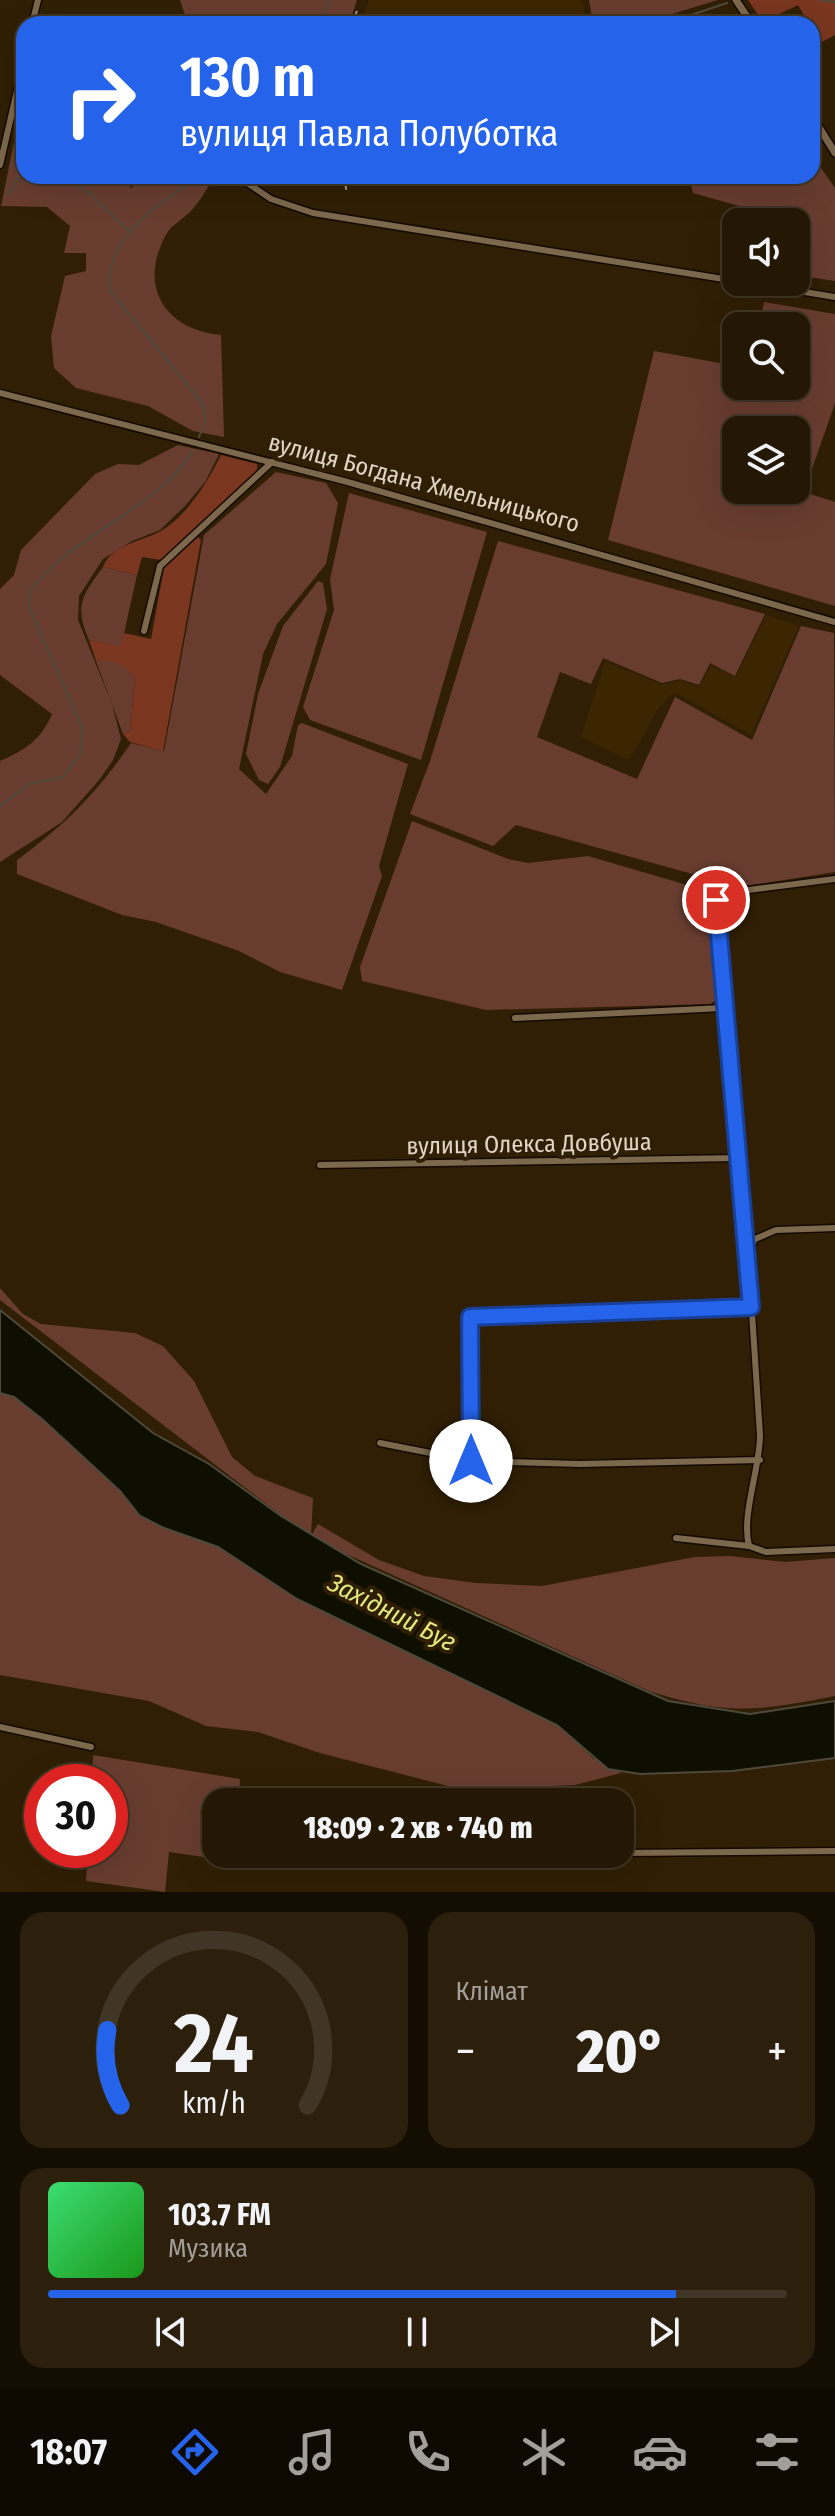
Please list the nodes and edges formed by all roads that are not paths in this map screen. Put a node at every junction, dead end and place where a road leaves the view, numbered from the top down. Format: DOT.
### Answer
graph roads {
  1 [pos="16,97"];
  2 [pos="820,129"];
  3 [pos="835,153"];
  4 [pos="0,165"];
  5 [pos="249,184"];
  6 [pos="722,279"];
  7 [pos="810,293"];
  8 [pos="835,297"];
  9 [pos="0,393"];
  10 [pos="272,462"];
  11 [pos="835,622"];
  12 [pos="144,631"];
  13 [pos="835,879"];
  14 [pos="723,1008"];
  15 [pos="515,1018"];
  16 [pos="739,1158"];
  17 [pos="320,1165"];
  18 [pos="835,1228"];
  19 [pos="748,1252"];
  20 [pos="751,1307"];
  21 [pos="380,1443"];
  22 [pos="760,1460"];
  23 [pos="471,1461"];
  24 [pos="676,1538"];
  25 [pos="749,1546"];
  26 [pos="835,1549"];
  27 [pos="0,1727"];
  28 [pos="91,1747"];
  29 [pos="835,1851"];
  30 [pos="634,1853"];
  1 -- 4 [label="street"];
  2 -- 3 [label="street"];
  5 -- 6 [label="street"];
  7 -- 8 [label="street"];
  9 -- 10 [label="street, вулиця Богдана Хмельницького"];
  10 -- 11 [label="street, вулиця Богдана Хмельницького"];
  10 -- 12 [label="street"];
  13 -- 14 [label="street"];
  14 -- 15 [label="street"];
  14 -- 16 [label="street"];
  16 -- 17 [label="street, вулиця Олекса Довбуша"];
  16 -- 19 [label="street"];
  18 -- 19 [label="street"];
  19 -- 20 [label="street"];
  20 -- 22 [label="street"];
  20 -- 23 [label="street"];
  21 -- 23 [label="street"];
  22 -- 23 [label="street"];
  22 -- 25 [label="street"];
  24 -- 25 [label="street"];
  25 -- 26 [label="street"];
  27 -- 28 [label="street"];
  29 -- 30 [label="street"];
}
